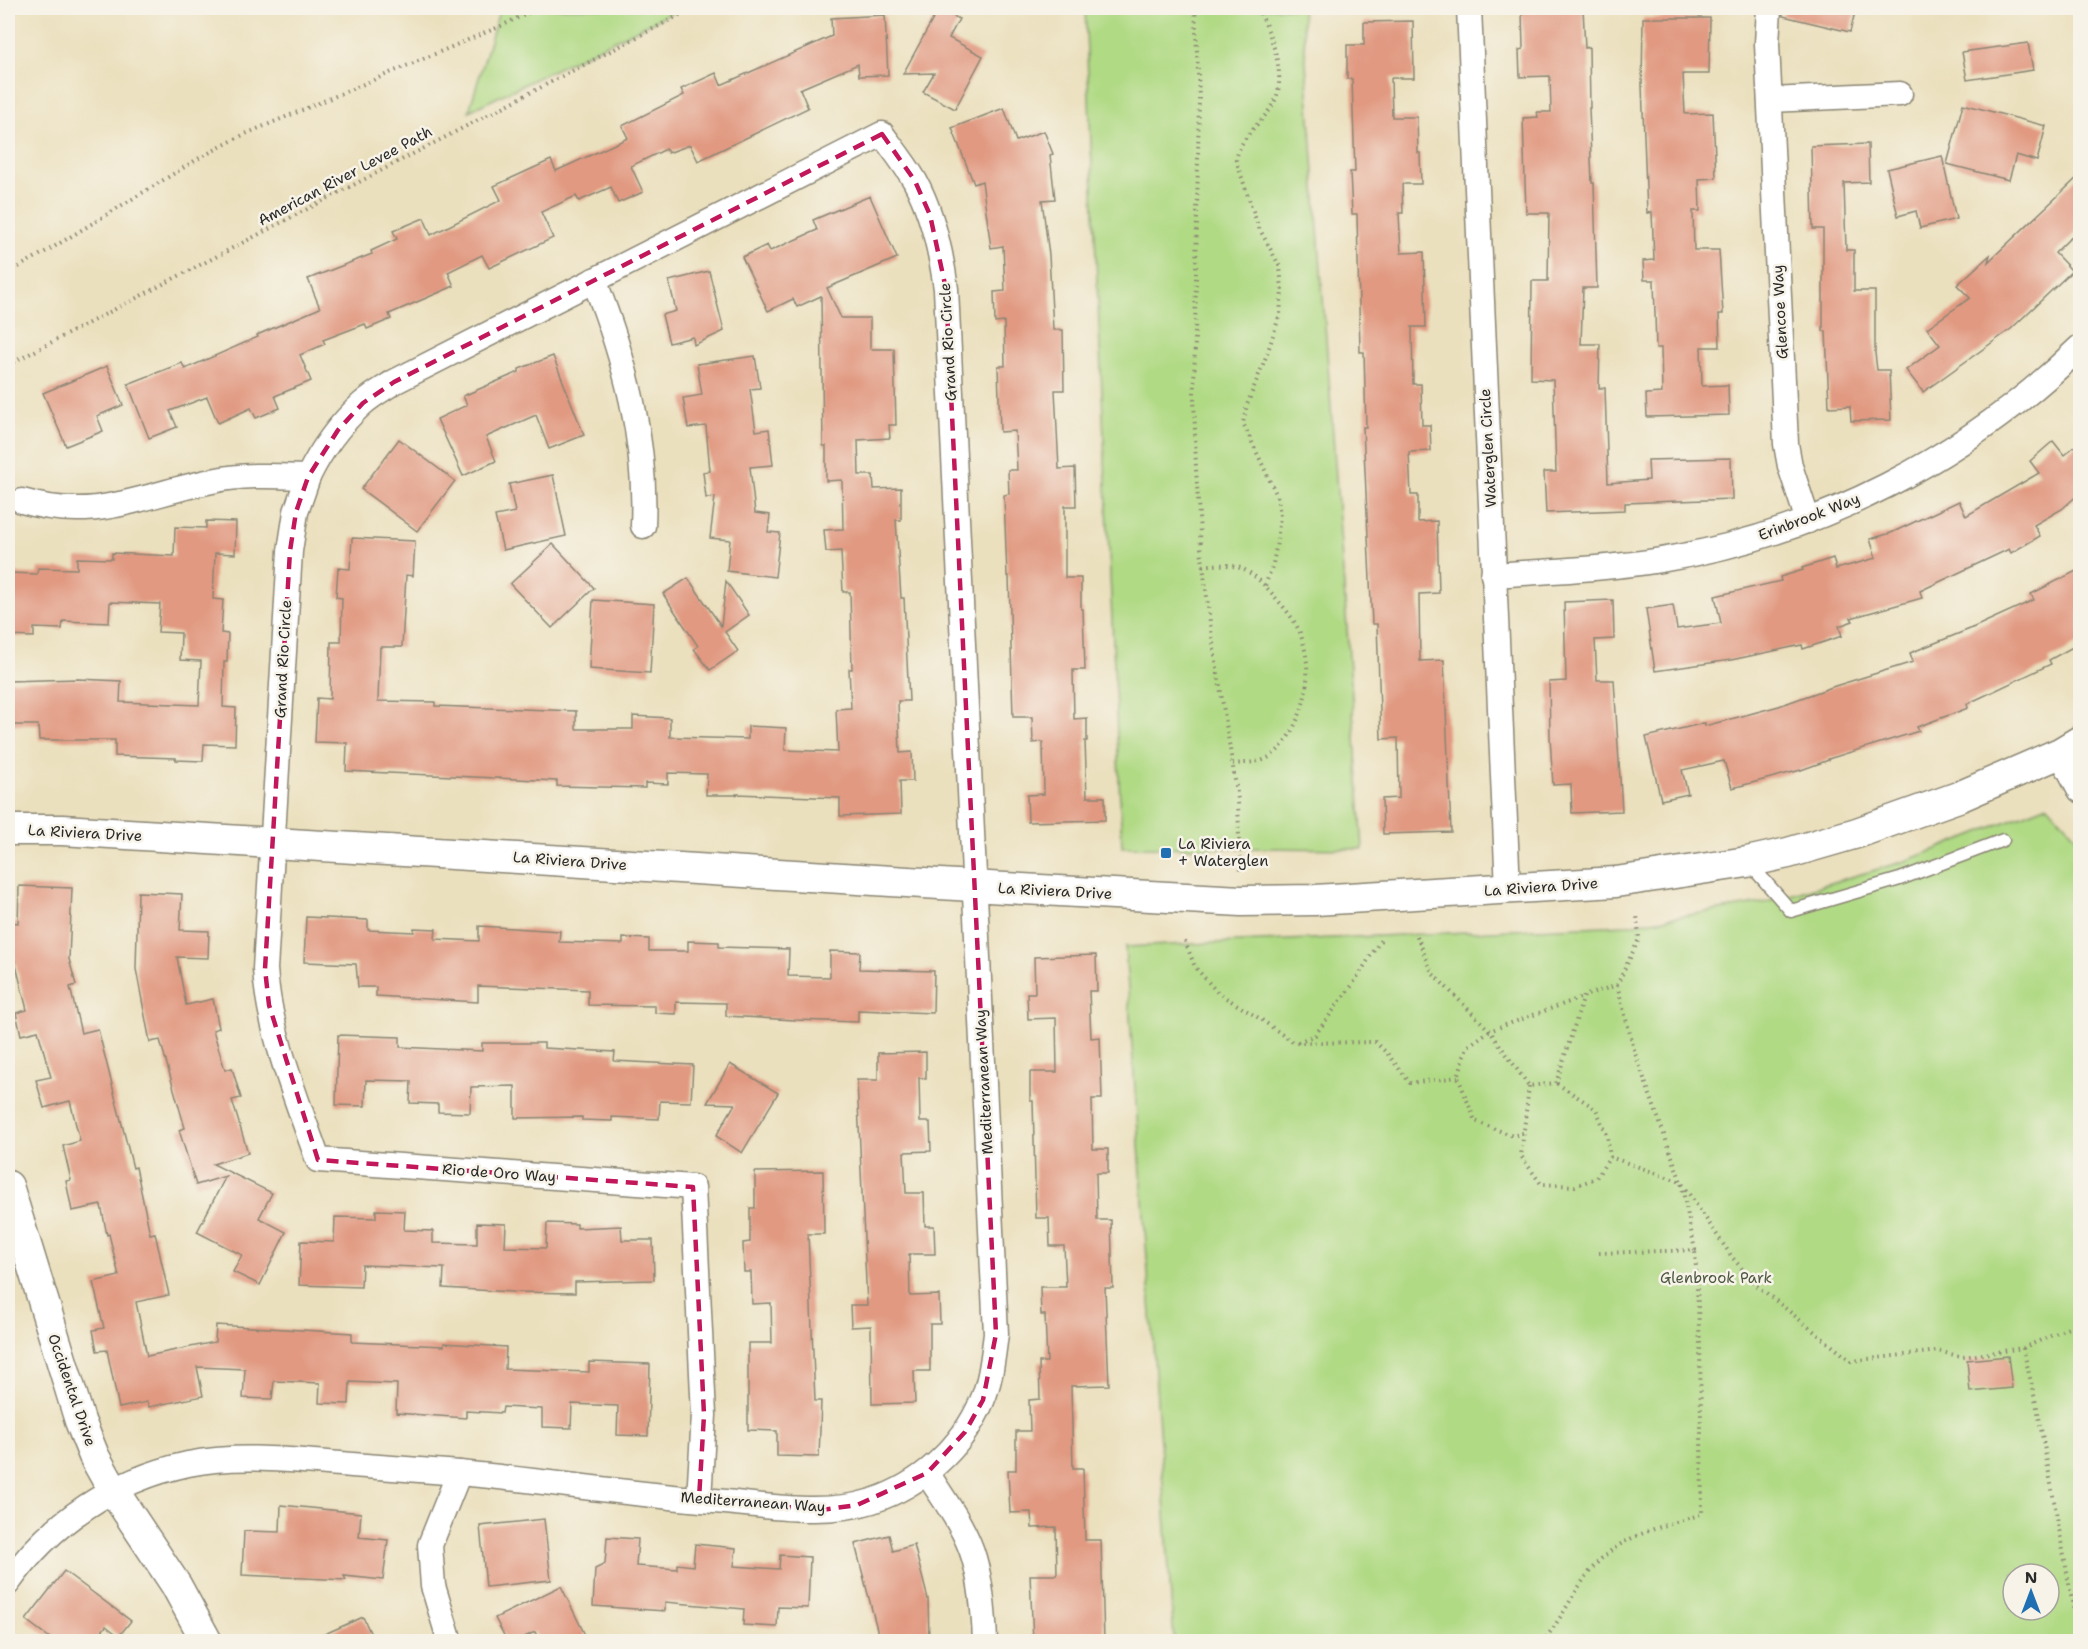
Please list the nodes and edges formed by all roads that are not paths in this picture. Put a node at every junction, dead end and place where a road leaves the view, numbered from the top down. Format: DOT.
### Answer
graph roads {
  1 [pos="1469,8"];
  2 [pos="1769,8"];
  3 [pos="1900,94"];
  4 [pos="1770,99"];
  5 [pos="594,280"];
  6 [pos="2080,347"];
  7 [pos="309,477"];
  8 [pos="22,501"];
  9 [pos="1808,521"];
  10 [pos="642,526"];
  11 [pos="1493,575"];
  12 [pos="2070,747"];
  13 [pos="2080,790"];
  14 [pos="8,830"];
  15 [pos="2003,840"];
  16 [pos="272,843"];
  17 [pos="1747,862"];
  18 [pos="975,887"];
  19 [pos="1508,889"];
  20 [pos="8,1186"];
  21 [pos="459,1473"];
  22 [pos="927,1473"];
  23 [pos="113,1490"];
  24 [pos="699,1500"];
  25 [pos="8,1583"];
  26 [pos="207,1641"];
  27 [pos="450,1641"];
  28 [pos="985,1641"];
  1 -- 11 [label="street, Waterglen Circle"];
  2 -- 4 [label="street, Glencoe Way"];
  3 -- 4 [label="street"];
  4 -- 9 [label="street, Glencoe Way"];
  5 -- 7 [label="street, Grand Rio Circle"];
  5 -- 10 [label="street"];
  5 -- 18 [label="street, Grand Rio Circle"];
  6 -- 9 [label="street, Erinbrook Way"];
  7 -- 8 [label="street"];
  7 -- 16 [label="street, Grand Rio Circle"];
  9 -- 11 [label="street, Erinbrook Way"];
  11 -- 19 [label="street, Waterglen Circle"];
  12 -- 13 [label="street"];
  12 -- 17 [label="street, La Riviera Drive"];
  14 -- 16 [label="street, La Riviera Drive"];
  15 -- 17 [label="lane"];
  16 -- 18 [label="street, La Riviera Drive"];
  16 -- 24 [label="street, Rio de Oro Way"];
  17 -- 19 [label="street, La Riviera Drive"];
  18 -- 19 [label="street, La Riviera Drive"];
  18 -- 22 [label="street, Mediterranean Way"];
  20 -- 23 [label="street, Occidental Drive"];
  21 -- 23 [label="street, Mediterranean Way"];
  21 -- 24 [label="street, Mediterranean Way"];
  21 -- 27 [label="street"];
  22 -- 24 [label="street, Mediterranean Way"];
  22 -- 28 [label="street"];
  23 -- 25 [label="street, Mediterranean Way"];
  23 -- 26 [label="street, Occidental Drive"];
}
